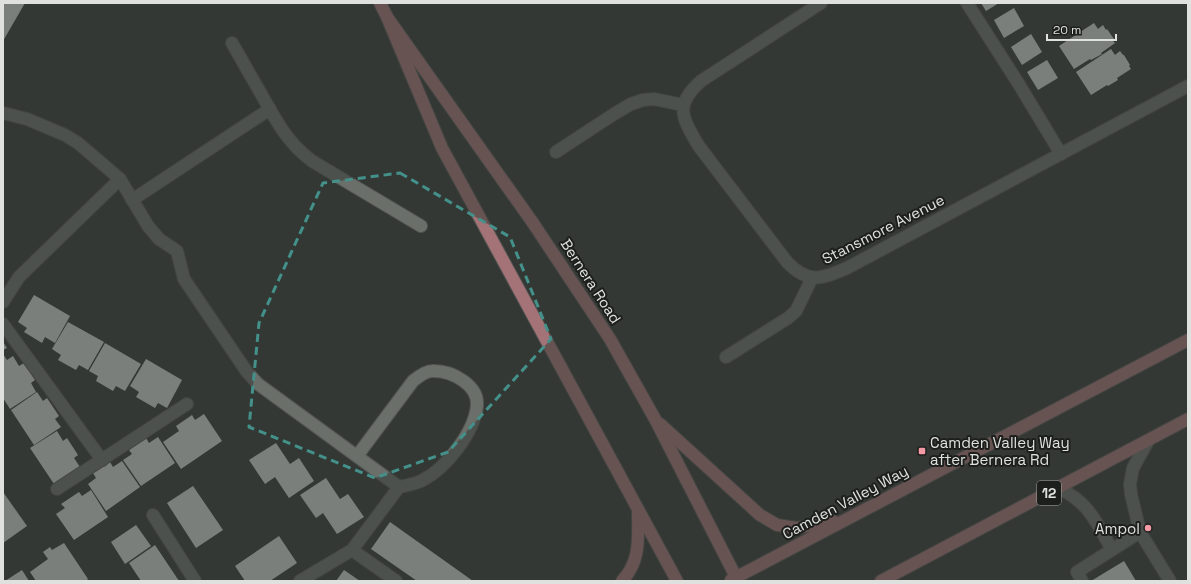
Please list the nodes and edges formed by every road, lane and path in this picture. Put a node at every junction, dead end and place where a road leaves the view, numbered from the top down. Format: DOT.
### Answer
graph roads {
  1 [pos="380,3"];
  2 [pos="821,3"];
  3 [pos="967,3"];
  4 [pos="387,17"];
  5 [pos="232,43"];
  6 [pos="1188,86"];
  7 [pos="683,105"];
  8 [pos="270,109"];
  9 [pos="3,113"];
  10 [pos="556,152"];
  11 [pos="1061,154"];
  12 [pos="120,179"];
  13 [pos="132,200"];
  14 [pos="421,226"];
  15 [pos="812,278"];
  16 [pos="3,302"];
  17 [pos="3,324"];
  18 [pos="1188,340"];
  19 [pos="726,357"];
  20 [pos="187,404"];
  21 [pos="655,419"];
  22 [pos="1188,419"];
  23 [pos="1148,441"];
  24 [pos="357,456"];
  25 [pos="102,460"];
  26 [pos="399,487"];
  27 [pos="57,488"];
  28 [pos="1058,488"];
  29 [pos="638,510"];
  30 [pos="153,515"];
  31 [pos="846,519"];
  32 [pos="1140,532"];
  33 [pos="352,550"];
  34 [pos="1112,550"];
  35 [pos="910,567"];
  36 [pos="735,580"];
  37 [pos="195,581"];
  38 [pos="300,581"];
  39 [pos="396,581"];
  40 [pos="622,581"];
  41 [pos="677,581"];
  42 [pos="881,581"];
  43 [pos="900,581"];
  44 [pos="1082,581"];
  45 [pos="1170,581"];
  1 -- 4 [label="main road, Bernera Road"];
  2 -- 7 [label="street"];
  3 -- 11 [label="street"];
  4 -- 21 [label="main road, Bernera Road"];
  4 -- 29 [label="main road, Bernera Road"];
  5 -- 8 [label="street"];
  6 -- 11 [label="street, Stansmore Avenue"];
  7 -- 10 [label="street"];
  7 -- 15 [label="street, Stansmore Avenue"];
  8 -- 13 [label="street"];
  8 -- 14 [label="street"];
  9 -- 12 [label="street"];
  11 -- 15 [label="street, Stansmore Avenue"];
  12 -- 13 [label="street"];
  12 -- 16 [label="street"];
  13 -- 24 [label="street"];
  15 -- 19 [label="street"];
  17 -- 25 [label="street"];
  18 -- 31 [label="main road, Camden Valley Way"];
  20 -- 25 [label="street"];
  21 -- 31 [label="main road"];
  21 -- 36 [label="main road, Bernera Road"];
  22 -- 23 [label="main road, 12"];
  23 -- 28 [label="main road, 12"];
  23 -- 32 [label="street"];
  24 -- 26 [label="street"];
  24 -- 26 [label="street"];
  25 -- 27 [label="street"];
  26 -- 33 [label="street"];
  28 -- 34 [label="street"];
  28 -- 35 [label="main road, 12"];
  29 -- 40 [label="main road"];
  29 -- 41 [label="main road, Bernera Road"];
  30 -- 37 [label="street"];
  31 -- 36 [label="main road, Camden Valley Way"];
  32 -- 34 [label="street"];
  32 -- 45 [label="street"];
  33 -- 38 [label="street"];
  33 -- 39 [label="street"];
  34 -- 44 [label="street"];
  35 -- 42 [label="main road, 12"];
  35 -- 43 [label="main road"];
}
